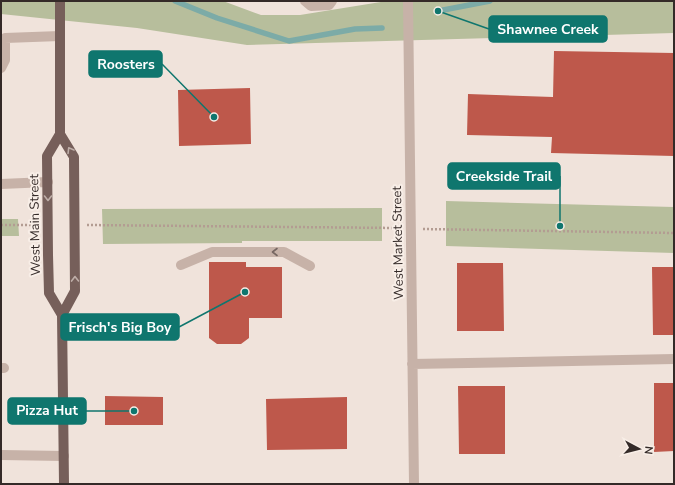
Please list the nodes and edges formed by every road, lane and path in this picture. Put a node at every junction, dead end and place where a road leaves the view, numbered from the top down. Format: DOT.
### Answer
graph roads {
  1 [pos="60,1"];
  2 [pos="305,1"];
  3 [pos="332,1"];
  4 [pos="408,1"];
  5 [pos="60,36"];
  6 [pos="1,68"];
  7 [pos="60,134"];
  8 [pos="48,182"];
  9 [pos="1,184"];
  10 [pos="1,225"];
  11 [pos="48,225"];
  12 [pos="74,225"];
  13 [pos="388,228"];
  14 [pos="437,229"];
  15 [pos="674,233"];
  16 [pos="181,266"];
  17 [pos="310,266"];
  18 [pos="62,315"];
  19 [pos="674,359"];
  20 [pos="412,364"];
  21 [pos="1,455"];
  22 [pos="64,456"];
  23 [pos="64,484"];
  24 [pos="414,484"];
  1 -- 5 [label="main road, West Main Street"];
  2 -- 3 [label="street"];
  4 -- 20 [label="street, West Market Street"];
  5 -- 6 [label="street"];
  5 -- 7 [label="main road, West Main Street"];
  7 -- 8 [label="main road, West Main Street"];
  12 -- 7 [label="main road, one-way"];
  8 -- 9 [label="street"];
  8 -- 11 [label="main road, West Main Street, one-way"];
  10 -- 11 [label="path"];
  11 -- 18 [label="main road, West Main Street"];
  12 -- 13 [label="path"];
  18 -- 12 [label="main road, one-way"];
  14 -- 15 [label="path"];
  17 -- 16 [label="street, one-way"];
  18 -- 22 [label="main road, West Main Street"];
  19 -- 20 [label="street"];
  20 -- 24 [label="street, West Market Street"];
  21 -- 22 [label="street"];
  22 -- 23 [label="main road, West Main Street"];
}
